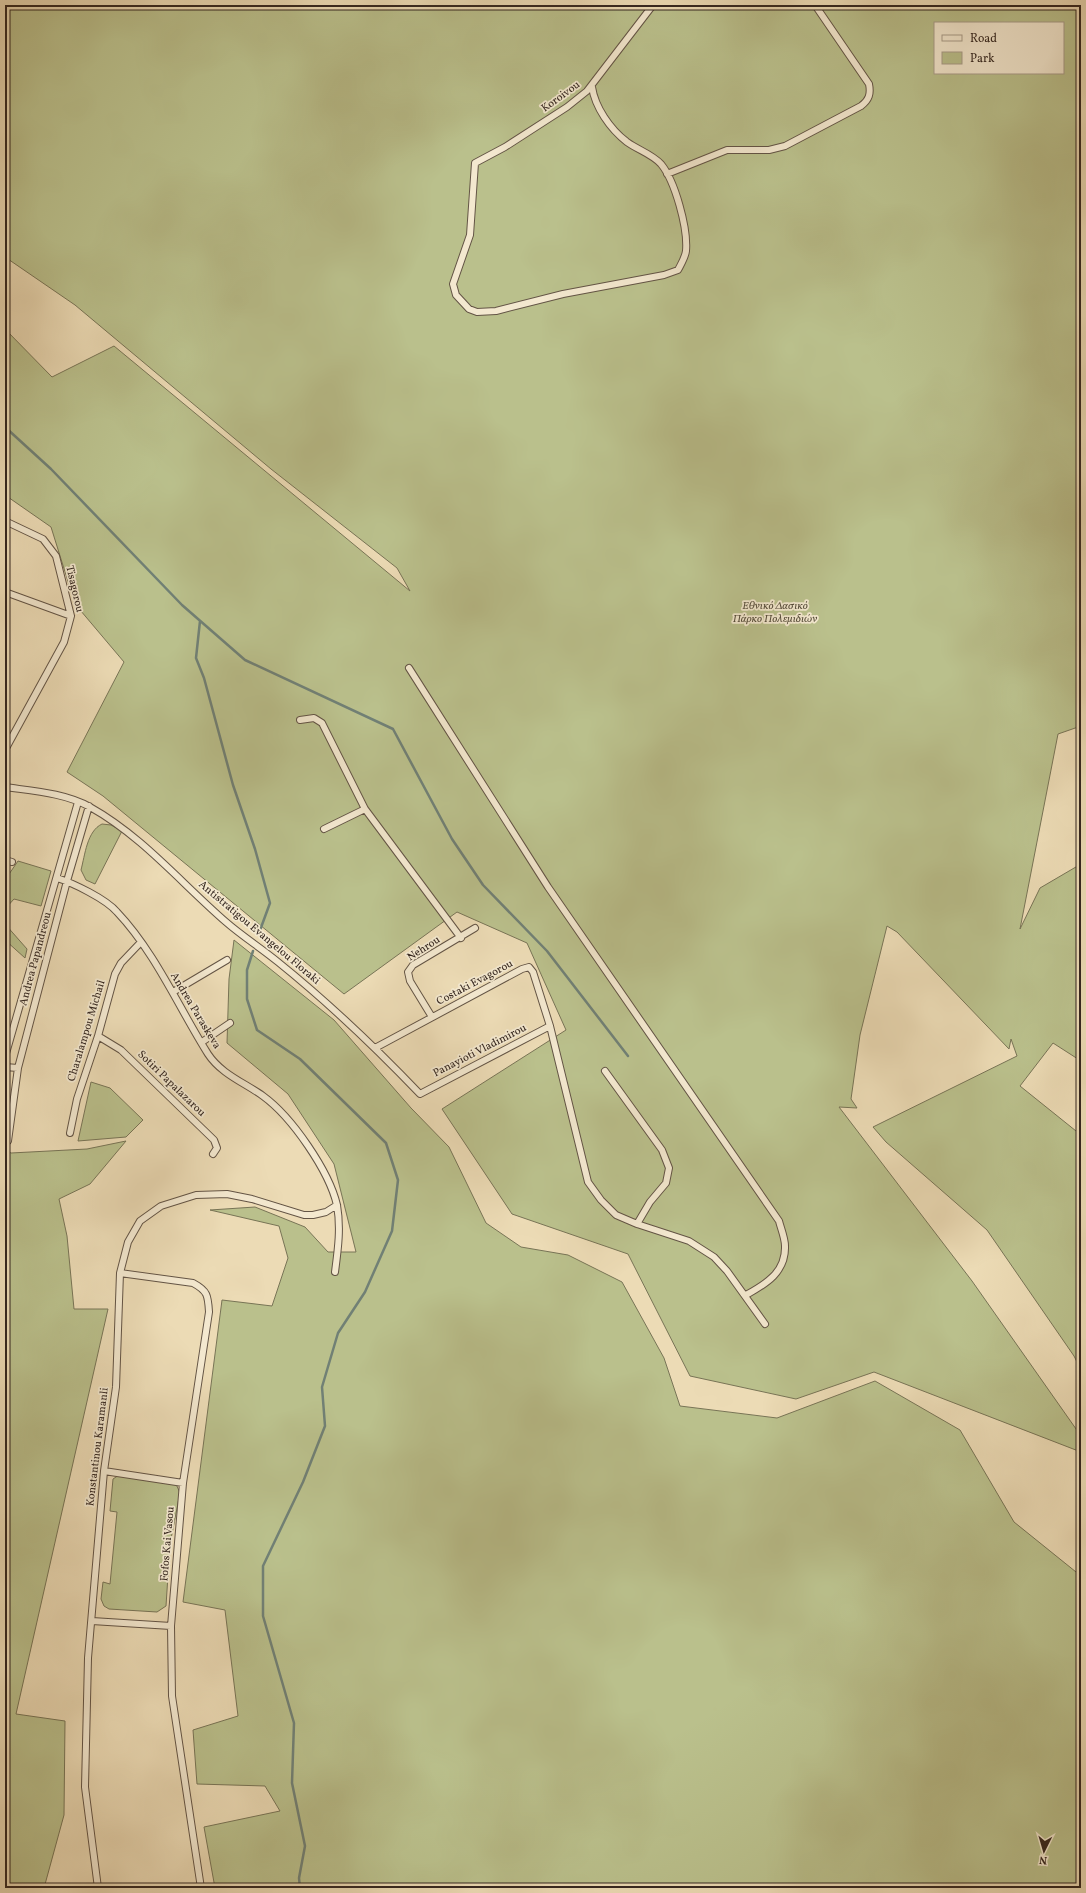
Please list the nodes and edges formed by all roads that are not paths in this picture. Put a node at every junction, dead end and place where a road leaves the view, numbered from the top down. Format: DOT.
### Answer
graph roads {
  1 [pos="653,5"];
  2 [pos="815,5"];
  3 [pos="592,87"];
  4 [pos="667,174"];
  5 [pos="5,521"];
  6 [pos="5,592"];
  7 [pos="71,616"];
  8 [pos="409,668"];
  9 [pos="300,720"];
  10 [pos="6,747"];
  11 [pos="5,787"];
  12 [pos="78,802"];
  13 [pos="90,806"];
  14 [pos="365,809"];
  15 [pos="324,829"];
  16 [pos="5,860"];
  17 [pos="12,862"];
  18 [pos="57,878"];
  19 [pos="67,881"];
  20 [pos="475,928"];
  21 [pos="461,938"];
  22 [pos="140,942"];
  23 [pos="227,960"];
  24 [pos="173,992"];
  25 [pos="432,1017"];
  26 [pos="230,1024"];
  27 [pos="550,1026"];
  28 [pos="98,1036"];
  29 [pos="202,1042"];
  30 [pos="375,1048"];
  31 [pos="5,1057"];
  32 [pos="5,1067"];
  33 [pos="18,1068"];
  34 [pos="605,1071"];
  35 [pos="420,1094"];
  36 [pos="70,1133"];
  37 [pos="5,1140"];
  38 [pos="213,1154"];
  39 [pos="336,1205"];
  40 [pos="637,1224"];
  41 [pos="335,1272"];
  42 [pos="120,1273"];
  43 [pos="746,1295"];
  44 [pos="766,1324"];
  45 [pos="104,1471"];
  46 [pos="183,1483"];
  47 [pos="92,1622"];
  48 [pos="171,1626"];
  49 [pos="98,1888"];
  50 [pos="201,1888"];
  1 -- 3 [label="street, Koroivou"];
  2 -- 4 [label="street"];
  3 -- 4 [label="street"];
  3 -- 4 [label="street, Koroivou"];
  5 -- 7 [label="street, Tisagorou"];
  6 -- 7 [label="street"];
  7 -- 10 [label="street, Tisagorou"];
  8 -- 43 [label="street"];
  9 -- 14 [label="street"];
  11 -- 12 [label="street, Antistratigou Evangelou Floraki"];
  12 -- 13 [label="street, Antistratigou Evangelou Floraki"];
  12 -- 18 [label="street, Andrea Papandreou"];
  13 -- 19 [label="street, Andrea Papandreou"];
  13 -- 30 [label="street, Antistratigou Evangelou Floraki"];
  14 -- 15 [label="street"];
  14 -- 21 [label="street"];
  16 -- 17 [label="street"];
  18 -- 19 [label="street, Andrea Paraskeva"];
  18 -- 31 [label="street, Andrea Papandreou"];
  19 -- 22 [label="street, Andrea Paraskeva"];
  19 -- 33 [label="street, Andrea Papandreou"];
  20 -- 21 [label="street, Nehrou"];
  21 -- 25 [label="street, Nehrou"];
  22 -- 24 [label="street, Andrea Paraskeva"];
  22 -- 28 [label="street, Charalampou Michail"];
  23 -- 24 [label="street"];
  24 -- 29 [label="street, Andrea Paraskeva"];
  25 -- 27 [label="street, Costaki Evagorou"];
  25 -- 30 [label="street, Costaki Evagorou"];
  26 -- 29 [label="street"];
  27 -- 35 [label="street, Panayioti Vladimirou"];
  27 -- 40 [label="street"];
  28 -- 36 [label="street, Charalampou Michail"];
  28 -- 38 [label="street, Sotiri Papalazarou"];
  29 -- 39 [label="street, Andrea Paraskeva"];
  30 -- 35 [label="street, Antistratigou Evangelou Floraki"];
  32 -- 33 [label="street"];
  33 -- 37 [label="street, Andrea Papandreou"];
  34 -- 40 [label="street"];
  39 -- 41 [label="street, Andrea Paraskeva"];
  39 -- 42 [label="street, Konstantinou Karamanli"];
  40 -- 43 [label="street"];
  42 -- 45 [label="street, Konstantinou Karamanli"];
  42 -- 46 [label="street, Fofos Kai Vasou"];
  43 -- 44 [label="street"];
  45 -- 46 [label="street"];
  45 -- 47 [label="street, Konstantinou Karamanli"];
  46 -- 48 [label="street, Fofos Kai Vasou"];
  47 -- 48 [label="street"];
  47 -- 49 [label="street, Konstantinou Karamanli"];
  48 -- 50 [label="street, Fofos Kai Vasou"];
}
